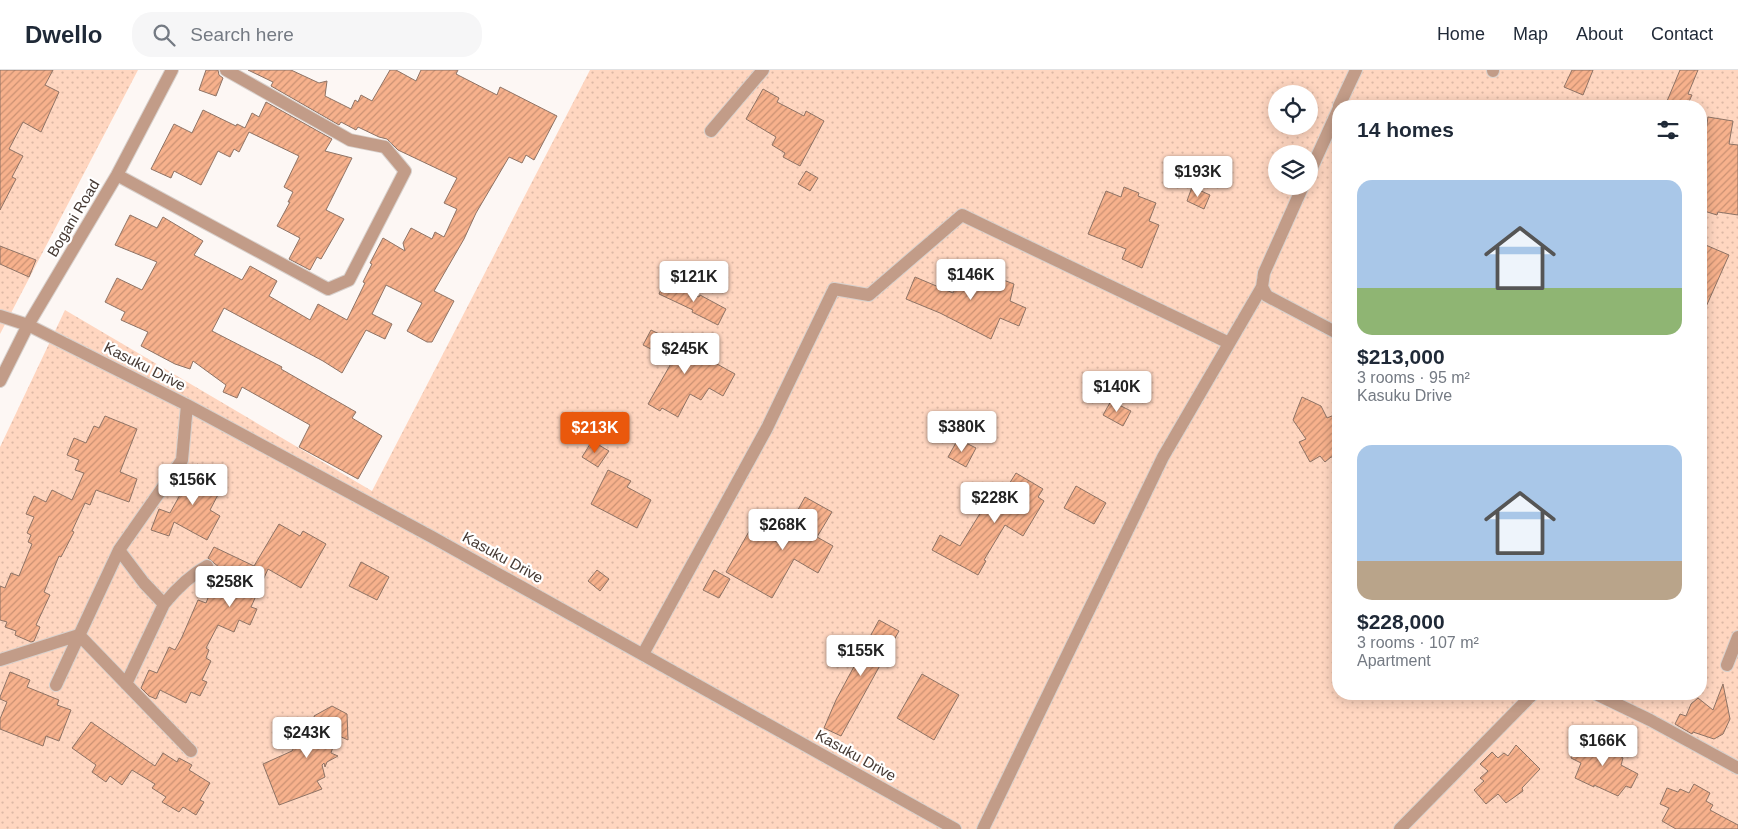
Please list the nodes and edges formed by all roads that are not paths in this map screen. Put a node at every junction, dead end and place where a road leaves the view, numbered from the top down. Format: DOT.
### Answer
graph roads {
  1 [pos="172,70"];
  2 [pos="226,70"];
  3 [pos="763,70"];
  4 [pos="1356,70"];
  5 [pos="1342,100"];
  6 [pos="1332,123"];
  7 [pos="711,131"];
  8 [pos="1318,154"];
  9 [pos="117,175"];
  10 [pos="1299,195"];
  11 [pos="1262,287"];
  12 [pos="0,316"];
  13 [pos="28,326"];
  14 [pos="1332,330"];
  15 [pos="1229,343"];
  16 [pos="0,381"];
  17 [pos="187,404"];
  18 [pos="119,550"];
  19 [pos="207,566"];
  20 [pos="164,604"];
  21 [pos="79,635"];
  22 [pos="1738,637"];
  23 [pos="643,654"];
  24 [pos="0,660"];
  25 [pos="1727,665"];
  26 [pos="126,684"];
  27 [pos="56,685"];
  28 [pos="1527,700"];
  29 [pos="1608,700"];
  30 [pos="191,751"];
  31 [pos="1738,768"];
  32 [pos="955,829"];
  33 [pos="983,829"];
  34 [pos="1400,829"];
  1 -- 9 [label="street, Bogani Road"];
  2 -- 9 [label="street"];
  3 -- 7 [label="street"];
  4 -- 5 [label="street"];
  6 -- 8 [label="street"];
  9 -- 13 [label="street, Bogani Road"];
  10 -- 11 [label="street"];
  11 -- 14 [label="street"];
  11 -- 15 [label="street"];
  12 -- 13 [label="street, Kasuku Drive"];
  13 -- 16 [label="street, Bogani Road"];
  13 -- 17 [label="street, Kasuku Drive"];
  15 -- 23 [label="street"];
  15 -- 33 [label="street"];
  17 -- 18 [label="street"];
  17 -- 23 [label="street, Kasuku Drive"];
  18 -- 20 [label="street"];
  18 -- 21 [label="street"];
  19 -- 20 [label="street"];
  20 -- 26 [label="street"];
  21 -- 24 [label="street"];
  21 -- 26 [label="street"];
  21 -- 27 [label="street"];
  22 -- 25 [label="street"];
  23 -- 32 [label="street, Kasuku Drive"];
  26 -- 30 [label="street"];
  28 -- 34 [label="street"];
  29 -- 31 [label="street"];
}
